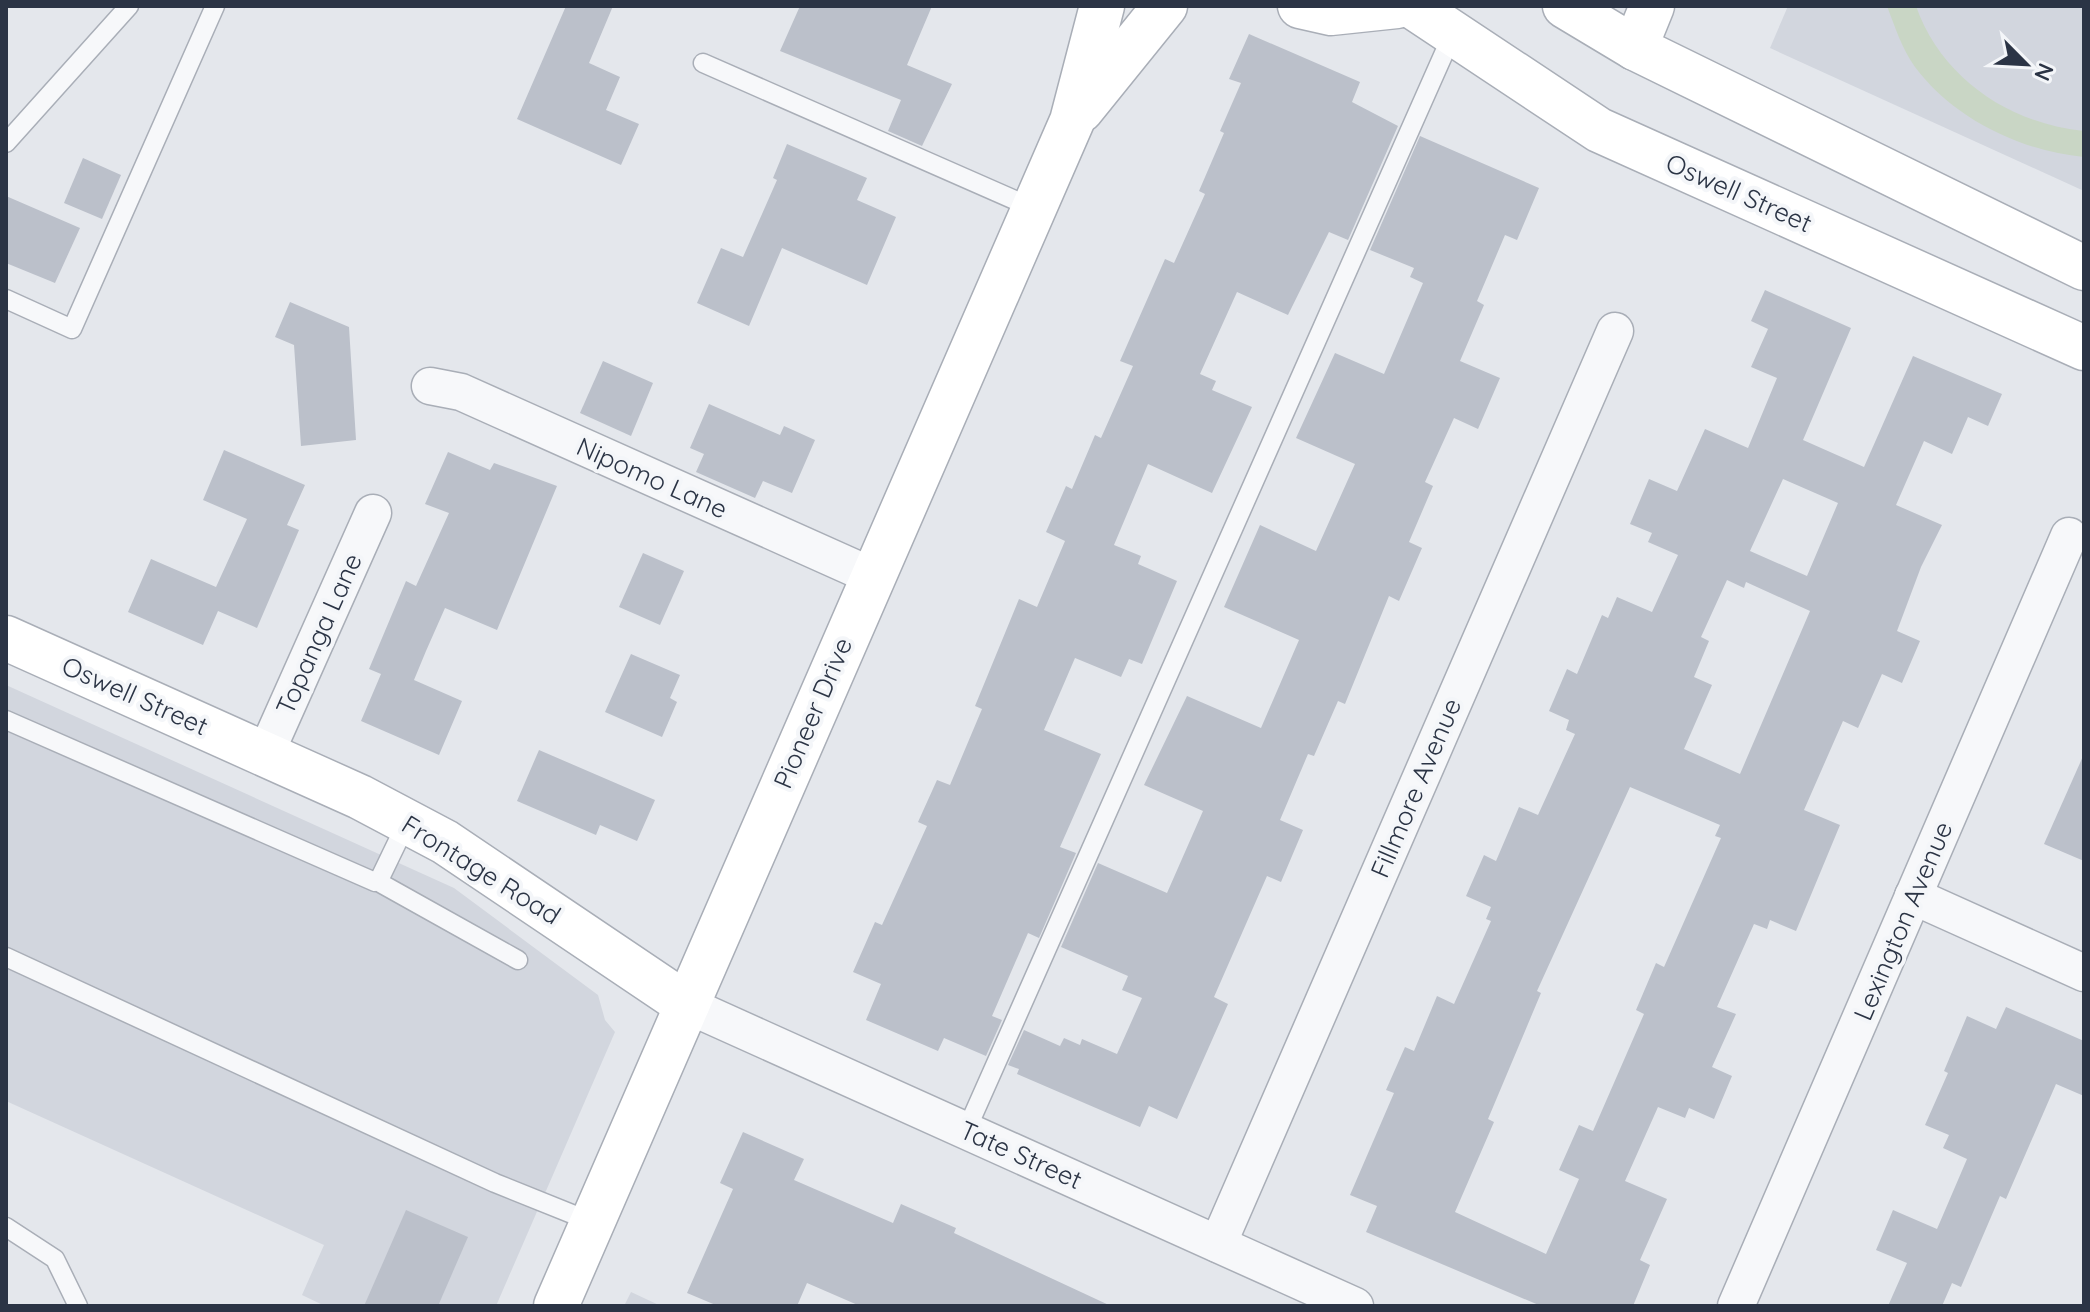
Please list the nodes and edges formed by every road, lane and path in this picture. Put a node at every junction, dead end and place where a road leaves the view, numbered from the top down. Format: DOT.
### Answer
graph roads {
  1 [pos="129,6"];
  2 [pos="215,6"];
  3 [pos="1102,6"];
  4 [pos="1165,6"];
  5 [pos="1300,6"];
  6 [pos="1397,6"];
  7 [pos="1412,6"];
  8 [pos="1565,6"];
  9 [pos="1652,6"];
  10 [pos="1453,33"];
  11 [pos="1635,48"];
  12 [pos="703,63"];
  13 [pos="1072,121"];
  14 [pos="6,143"];
  15 [pos="1033,208"];
  16 [pos="2084,268"];
  17 [pos="6,299"];
  18 [pos="1615,331"];
  19 [pos="2084,348"];
  20 [pos="430,386"];
  21 [pos="373,513"];
  22 [pos="2069,536"];
  23 [pos="872,576"];
  24 [pos="6,638"];
  25 [pos="6,720"];
  26 [pos="265,755"];
  27 [pos="407,822"];
  28 [pos="380,878"];
  29 [pos="1913,896"];
  30 [pos="6,957"];
  31 [pos="518,960"];
  32 [pos="2084,973"];
  33 [pos="687,1005"];
  34 [pos="966,1131"];
  35 [pos="592,1222"];
  36 [pos="6,1227"];
  37 [pos="1218,1244"];
  38 [pos="78,1306"];
  39 [pos="556,1306"];
  40 [pos="1355,1306"];
  41 [pos="1736,1306"];
  1 -- 14 [label="lane"];
  2 -- 17 [label="lane"];
  3 -- 13 [label="street, Pioneer Drive"];
  4 -- 13 [label="street, Pioneer Drive"];
  5 -- 6 [label="street"];
  7 -- 10 [label="street, Oswell Street"];
  8 -- 11 [label="street"];
  9 -- 11 [label="street"];
  10 -- 19 [label="street, Oswell Street"];
  10 -- 34 [label="lane"];
  11 -- 16 [label="street"];
  12 -- 15 [label="lane"];
  13 -- 15 [label="street, Pioneer Drive"];
  15 -- 23 [label="street, Pioneer Drive"];
  18 -- 37 [label="street, Fillmore Avenue"];
  20 -- 23 [label="street, Nipomo Lane"];
  21 -- 26 [label="street, Topanga Lane"];
  22 -- 29 [label="street, Lexington Avenue"];
  23 -- 33 [label="street, Pioneer Drive"];
  24 -- 26 [label="street, Oswell Street"];
  25 -- 28 [label="lane"];
  26 -- 27 [label="street, Frontage Road"];
  27 -- 28 [label="lane"];
  27 -- 33 [label="street, Frontage Road"];
  28 -- 31 [label="lane"];
  29 -- 32 [label="street"];
  29 -- 41 [label="street, Lexington Avenue"];
  30 -- 35 [label="lane"];
  33 -- 34 [label="street, Tate Street"];
  33 -- 35 [label="street, Pioneer Drive"];
  34 -- 37 [label="street, Tate Street"];
  35 -- 39 [label="street, Pioneer Drive"];
  36 -- 38 [label="lane"];
  37 -- 40 [label="street, Tate Street"];
}
